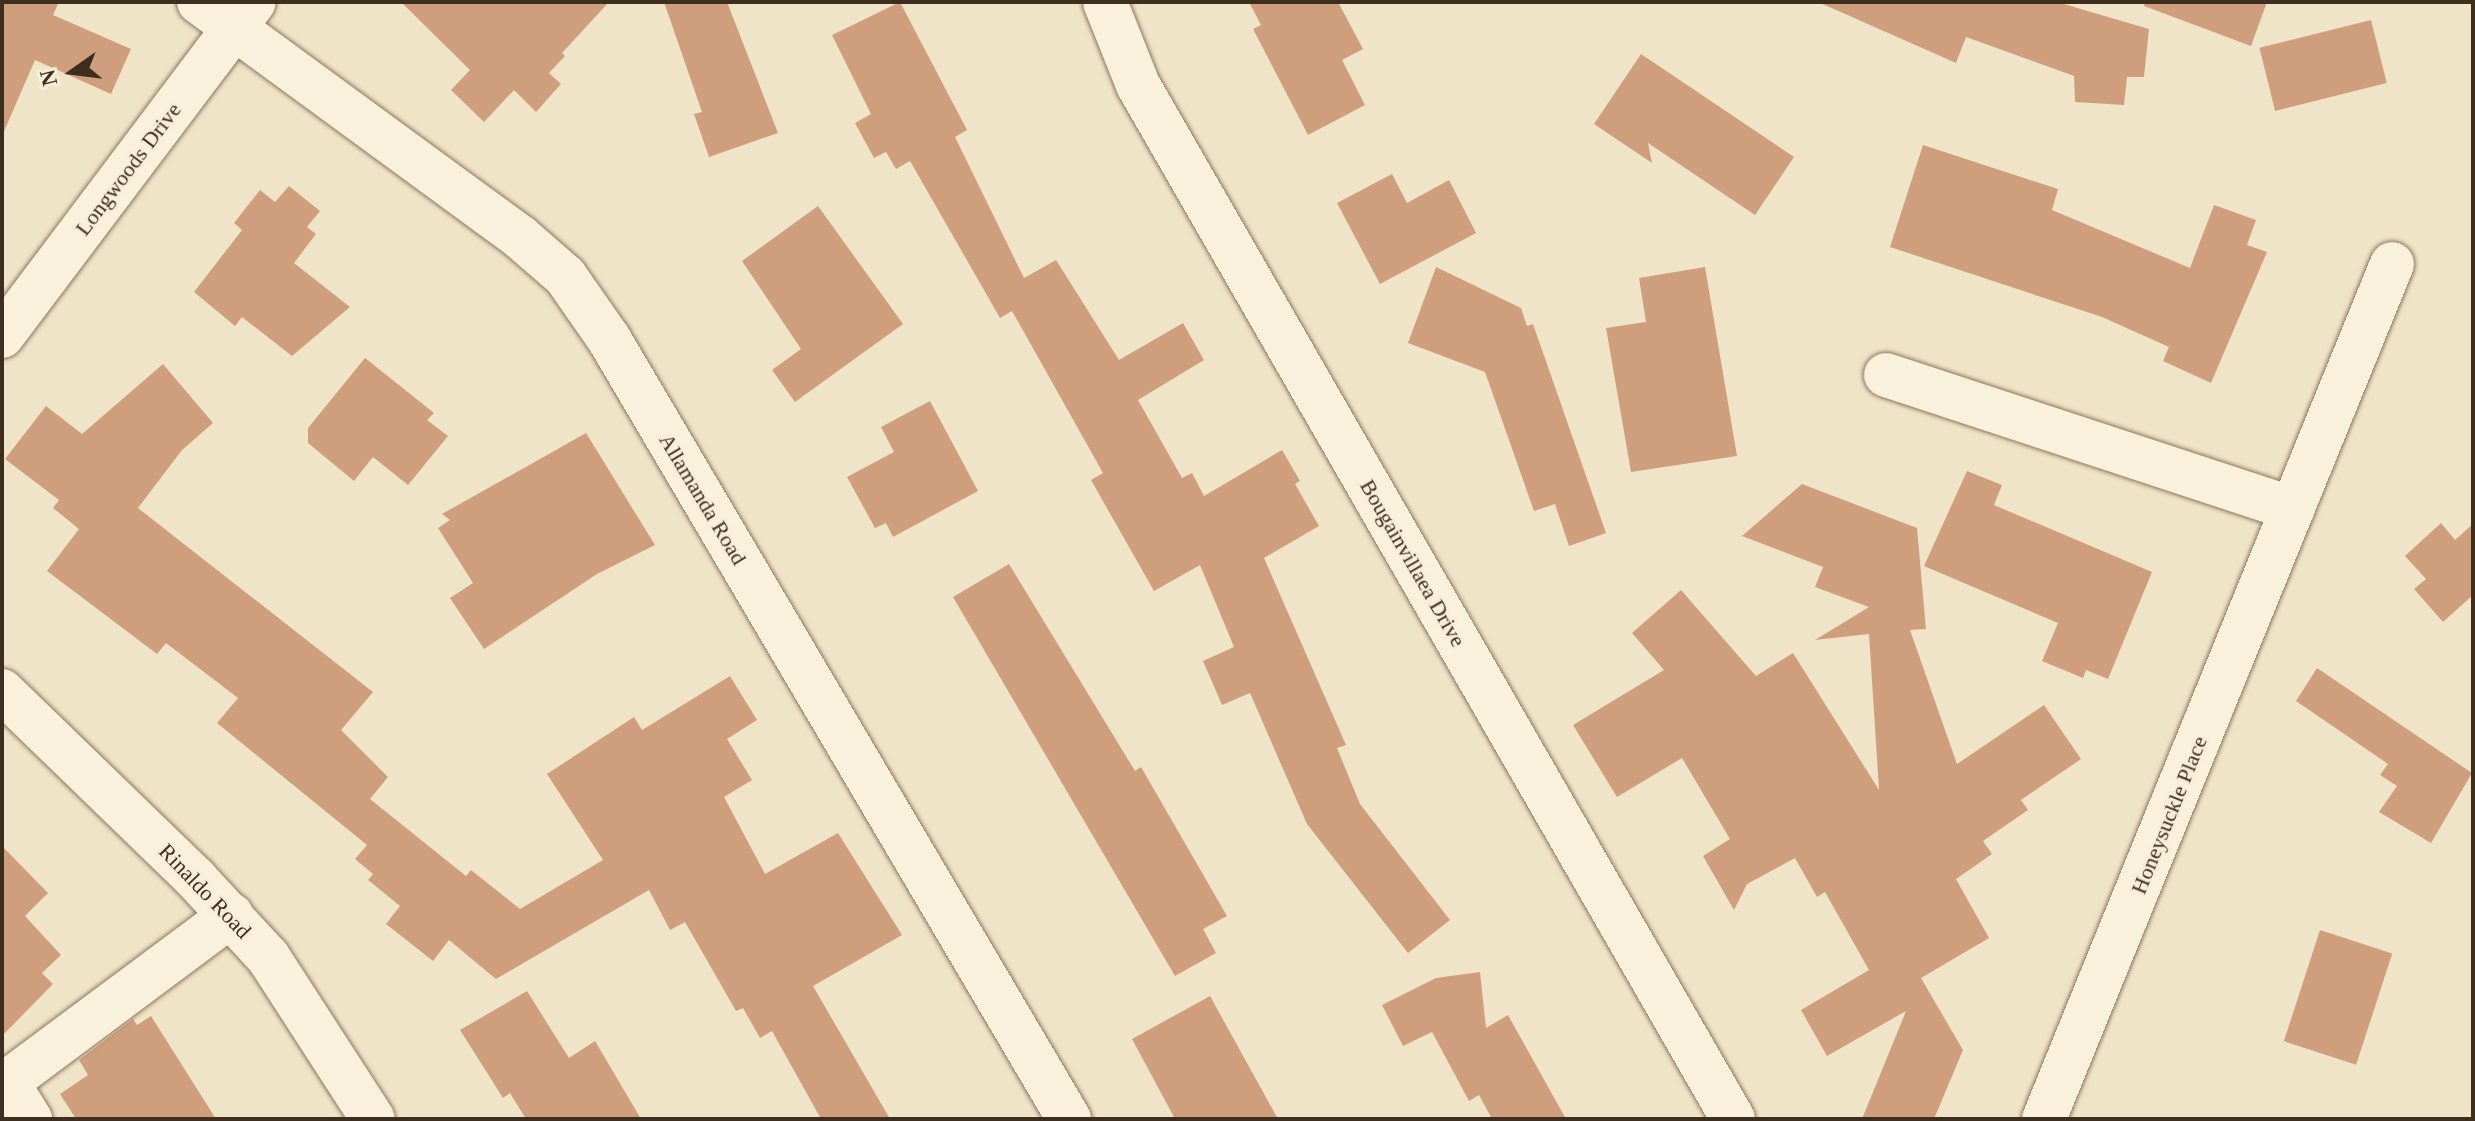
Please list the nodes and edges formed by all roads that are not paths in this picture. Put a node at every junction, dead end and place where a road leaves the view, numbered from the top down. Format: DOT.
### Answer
graph roads {
  1 [pos="199,2"];
  2 [pos="1105,2"];
  3 [pos="244,16"];
  4 [pos="2392,264"];
  5 [pos="2,336"];
  6 [pos="1886,375"];
  7 [pos="2293,509"];
  8 [pos="2,691"];
  9 [pos="231,915"];
  10 [pos="5,1084"];
  11 [pos="30,1119"];
  12 [pos="373,1119"];
  13 [pos="1069,1119"];
  14 [pos="1733,1119"];
  15 [pos="2044,1119"];
  1 -- 3 [label="street, Allamanda Road"];
  2 -- 14 [label="street, Bougainvillaea Drive"];
  3 -- 5 [label="street, Longwoods Drive"];
  3 -- 13 [label="street, Allamanda Road"];
  4 -- 7 [label="street, Honeysuckle Place"];
  6 -- 7 [label="street"];
  7 -- 15 [label="street, Honeysuckle Place"];
  8 -- 9 [label="street, Rinaldo Road"];
  9 -- 10 [label="street"];
  9 -- 12 [label="street, Rinaldo Road"];
  10 -- 11 [label="street"];
}
